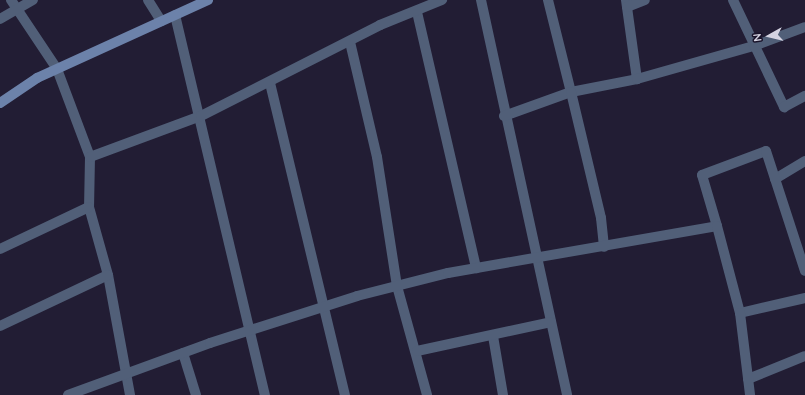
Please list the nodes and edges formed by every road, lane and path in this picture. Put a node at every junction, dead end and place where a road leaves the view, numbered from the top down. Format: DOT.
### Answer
graph roads {
  1 [pos="12,0"];
  2 [pos="33,0"];
  3 [pos="148,0"];
  4 [pos="208,0"];
  5 [pos="442,0"];
  6 [pos="481,0"];
  7 [pos="548,0"];
  8 [pos="645,0"];
  9 [pos="733,0"];
  10 [pos="626,4"];
  11 [pos="17,10"];
  12 [pos="417,12"];
  13 [pos="175,15"];
  14 [pos="0,19"];
  15 [pos="161,21"];
  16 [pos="805,27"];
  17 [pos="350,42"];
  18 [pos="754,46"];
  19 [pos="57,69"];
  20 [pos="637,79"];
  21 [pos="270,83"];
  22 [pos="571,92"];
  23 [pos="805,96"];
  24 [pos="0,103"];
  25 [pos="201,116"];
  26 [pos="504,116"];
  27 [pos="90,157"];
  28 [pos="805,161"];
  29 [pos="775,179"];
  30 [pos="89,207"];
  31 [pos="717,226"];
  32 [pos="604,247"];
  33 [pos="0,249"];
  34 [pos="537,256"];
  35 [pos="476,268"];
  36 [pos="805,271"];
  37 [pos="108,275"];
  38 [pos="397,286"];
  39 [pos="805,298"];
  40 [pos="323,307"];
  41 [pos="740,313"];
  42 [pos="551,322"];
  43 [pos="0,326"];
  44 [pos="250,330"];
  45 [pos="493,336"];
  46 [pos="417,351"];
  47 [pos="183,353"];
  48 [pos="805,356"];
  49 [pos="126,374"];
  50 [pos="748,379"];
  51 [pos="68,395"];
  52 [pos="130,395"];
  53 [pos="196,395"];
  54 [pos="265,395"];
  55 [pos="345,395"];
  56 [pos="426,395"];
  57 [pos="504,395"];
  58 [pos="567,395"];
  59 [pos="750,395"];
  1 -- 11 [label="street"];
  2 -- 11 [label="street"];
  3 -- 15 [label="street"];
  4 -- 13 [label="street"];
  5 -- 12 [label="street"];
  6 -- 26 [label="street"];
  7 -- 22 [label="street"];
  8 -- 10 [label="street"];
  9 -- 18 [label="street"];
  10 -- 20 [label="street"];
  11 -- 14 [label="street"];
  11 -- 19 [label="street"];
  12 -- 17 [label="street"];
  12 -- 35 [label="street"];
  13 -- 15 [label="street"];
  13 -- 25 [label="street"];
  15 -- 19 [label="street"];
  16 -- 18 [label="street"];
  17 -- 21 [label="street"];
  17 -- 38 [label="street"];
  18 -- 20 [label="street"];
  18 -- 23 [label="street"];
  19 -- 24 [label="street"];
  19 -- 27 [label="street"];
  20 -- 22 [label="street"];
  21 -- 25 [label="street"];
  21 -- 40 [label="street"];
  22 -- 26 [label="street"];
  22 -- 32 [label="street"];
  25 -- 27 [label="street"];
  25 -- 44 [label="street"];
  26 -- 34 [label="street"];
  27 -- 30 [label="street"];
  28 -- 29 [label="street"];
  29 -- 31 [label="street"];
  29 -- 36 [label="street"];
  30 -- 33 [label="street"];
  30 -- 37 [label="street"];
  31 -- 32 [label="street"];
  31 -- 41 [label="street"];
  32 -- 34 [label="street"];
  34 -- 35 [label="street"];
  34 -- 42 [label="street"];
  35 -- 38 [label="street"];
  37 -- 43 [label="street"];
  37 -- 49 [label="street"];
  38 -- 40 [label="street"];
  38 -- 46 [label="street"];
  39 -- 41 [label="street"];
  40 -- 44 [label="street"];
  40 -- 55 [label="street"];
  41 -- 50 [label="street"];
  42 -- 45 [label="street"];
  42 -- 58 [label="street"];
  44 -- 47 [label="street"];
  44 -- 54 [label="street"];
  45 -- 46 [label="street"];
  45 -- 57 [label="street"];
  46 -- 56 [label="street"];
  47 -- 49 [label="street"];
  47 -- 53 [label="street"];
  48 -- 50 [label="street"];
  49 -- 51 [label="street"];
  49 -- 52 [label="street"];
  50 -- 59 [label="street"];
}
